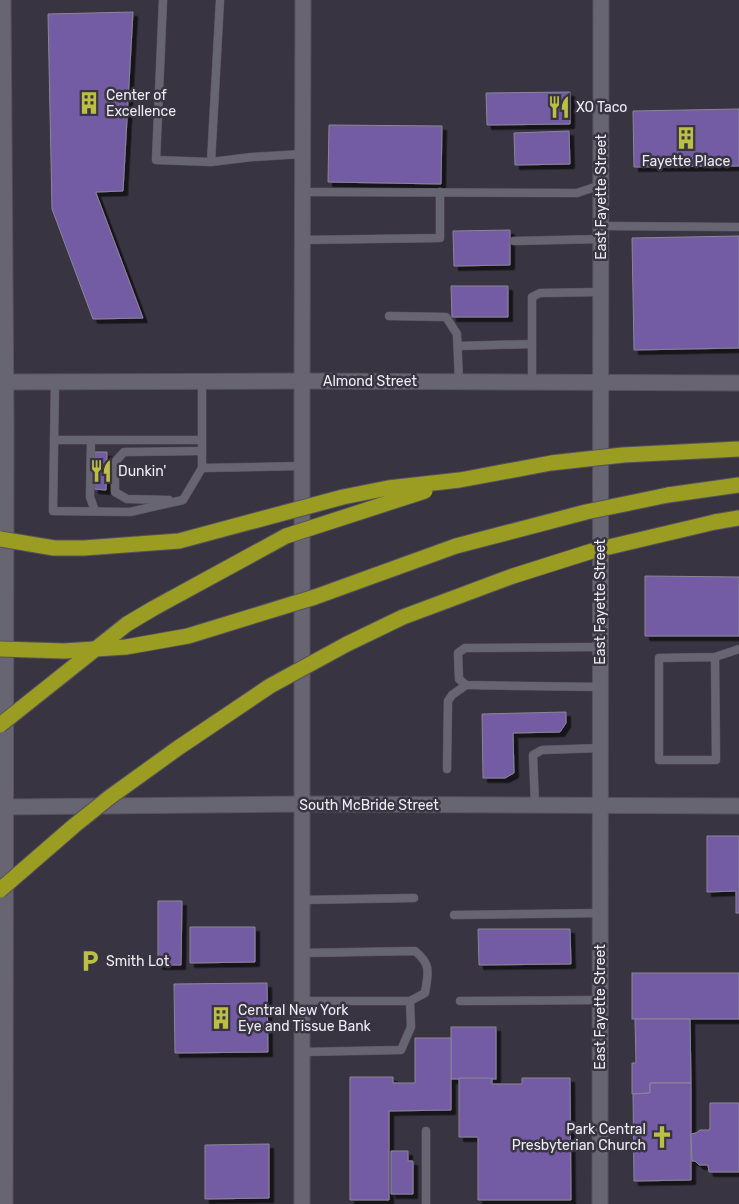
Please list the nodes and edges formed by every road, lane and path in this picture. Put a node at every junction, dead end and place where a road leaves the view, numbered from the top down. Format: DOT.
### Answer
graph roads {
  1 [pos="3,0"];
  2 [pos="163,0"];
  3 [pos="220,0"];
  4 [pos="303,0"];
  5 [pos="601,0"];
  6 [pos="2,83"];
  7 [pos="2,121"];
  8 [pos="302,154"];
  9 [pos="211,162"];
  10 [pos="601,185"];
  11 [pos="302,192"];
  12 [pos="440,192"];
  13 [pos="739,226"];
  14 [pos="601,232"];
  15 [pos="302,240"];
  16 [pos="514,241"];
  17 [pos="600,292"];
  18 [pos="389,316"];
  19 [pos="532,344"];
  20 [pos="458,346"];
  21 [pos="202,381"];
  22 [pos="302,381"];
  23 [pos="460,381"];
  24 [pos="3,382"];
  25 [pos="55,382"];
  26 [pos="532,382"];
  27 [pos="600,382"];
  28 [pos="739,383"];
  29 [pos="54,440"];
  30 [pos="91,440"];
  31 [pos="202,440"];
  32 [pos="739,449"];
  33 [pos="202,451"];
  34 [pos="302,466"];
  35 [pos="202,468"];
  36 [pos="460,480"];
  37 [pos="739,485"];
  38 [pos="183,500"];
  39 [pos="95,511"];
  40 [pos="739,518"];
  41 [pos="715,522"];
  42 [pos="739,522"];
  43 [pos="0,539"];
  44 [pos="600,647"];
  45 [pos="0,649"];
  46 [pos="739,649"];
  47 [pos="715,657"];
  48 [pos="466,685"];
  49 [pos="600,687"];
  50 [pos="0,725"];
  51 [pos="600,748"];
  52 [pos="447,769"];
  53 [pos="302,804"];
  54 [pos="535,805"];
  55 [pos="600,806"];
  56 [pos="739,806"];
  57 [pos="2,807"];
  58 [pos="0,890"];
  59 [pos="414,898"];
  60 [pos="302,900"];
  61 [pos="600,913"];
  62 [pos="454,915"];
  63 [pos="302,953"];
  64 [pos="601,1000"];
  65 [pos="302,1001"];
  66 [pos="410,1001"];
  67 [pos="460,1001"];
  68 [pos="2,1028"];
  69 [pos="302,1052"];
  70 [pos="426,1131"];
  71 [pos="5,1204"];
  72 [pos="302,1204"];
  73 [pos="426,1204"];
  74 [pos="600,1204"];
  1 -- 6 [label="street"];
  2 -- 9 [label="lane"];
  3 -- 9 [label="lane"];
  4 -- 8 [label="street"];
  5 -- 10 [label="street, East Fayette Street"];
  6 -- 7 [label="street"];
  7 -- 24 [label="street"];
  8 -- 9 [label="lane"];
  8 -- 11 [label="street"];
  10 -- 12 [label="lane"];
  10 -- 14 [label="street, East Fayette Street"];
  11 -- 12 [label="lane"];
  11 -- 15 [label="street"];
  12 -- 15 [label="lane"];
  13 -- 14 [label="lane"];
  14 -- 16 [label="lane"];
  14 -- 17 [label="street, East Fayette Street"];
  15 -- 22 [label="street"];
  17 -- 19 [label="lane"];
  17 -- 27 [label="street, East Fayette Street"];
  18 -- 20 [label="lane"];
  19 -- 20 [label="lane"];
  19 -- 26 [label="lane"];
  20 -- 23 [label="lane"];
  21 -- 22 [label="street, Almond Street"];
  21 -- 25 [label="street, Almond Street"];
  21 -- 31 [label="lane"];
  22 -- 23 [label="street, Almond Street"];
  22 -- 34 [label="street"];
  23 -- 26 [label="street, Almond Street"];
  24 -- 25 [label="street, Almond Street"];
  24 -- 57 [label="street"];
  25 -- 29 [label="lane"];
  26 -- 27 [label="street, Almond Street"];
  27 -- 28 [label="street, Almond Street"];
  27 -- 44 [label="street, East Fayette Street"];
  29 -- 30 [label="lane"];
  29 -- 39 [label="lane"];
  30 -- 31 [label="lane"];
  30 -- 39 [label="lane"];
  31 -- 33 [label="lane"];
  32 -- 36 [label="highway, bridge"];
  33 -- 35 [label="lane"];
  33 -- 38 [label="lane"];
  34 -- 35 [label="lane"];
  34 -- 53 [label="street"];
  35 -- 38 [label="lane"];
  36 -- 43 [label="highway, bridge"];
  36 -- 50 [label="highway, bridge"];
  37 -- 45 [label="highway, bridge"];
  38 -- 39 [label="lane"];
  40 -- 41 [label="highway"];
  41 -- 42 [label="highway"];
  41 -- 58 [label="highway, bridge"];
  44 -- 48 [label="lane"];
  44 -- 49 [label="street, East Fayette Street"];
  46 -- 47 [label="lane"];
  47 -- 47 [label="lane"];
  48 -- 49 [label="lane"];
  48 -- 52 [label="lane"];
  49 -- 51 [label="street, East Fayette Street"];
  51 -- 54 [label="lane"];
  51 -- 55 [label="street, East Fayette Street"];
  53 -- 54 [label="street, South McBride Street"];
  53 -- 57 [label="street, South McBride Street"];
  53 -- 60 [label="street"];
  54 -- 55 [label="street, South McBride Street"];
  55 -- 56 [label="street, South McBride Street"];
  55 -- 61 [label="street, East Fayette Street"];
  57 -- 68 [label="street"];
  59 -- 60 [label="lane"];
  60 -- 63 [label="street"];
  61 -- 62 [label="lane"];
  61 -- 64 [label="street, East Fayette Street"];
  63 -- 65 [label="street"];
  63 -- 66 [label="lane"];
  64 -- 67 [label="lane"];
  64 -- 74 [label="street, East Fayette Street"];
  65 -- 66 [label="lane"];
  65 -- 69 [label="street"];
  66 -- 69 [label="lane"];
  68 -- 71 [label="street"];
  69 -- 72 [label="street"];
  70 -- 73 [label="lane"];
}
